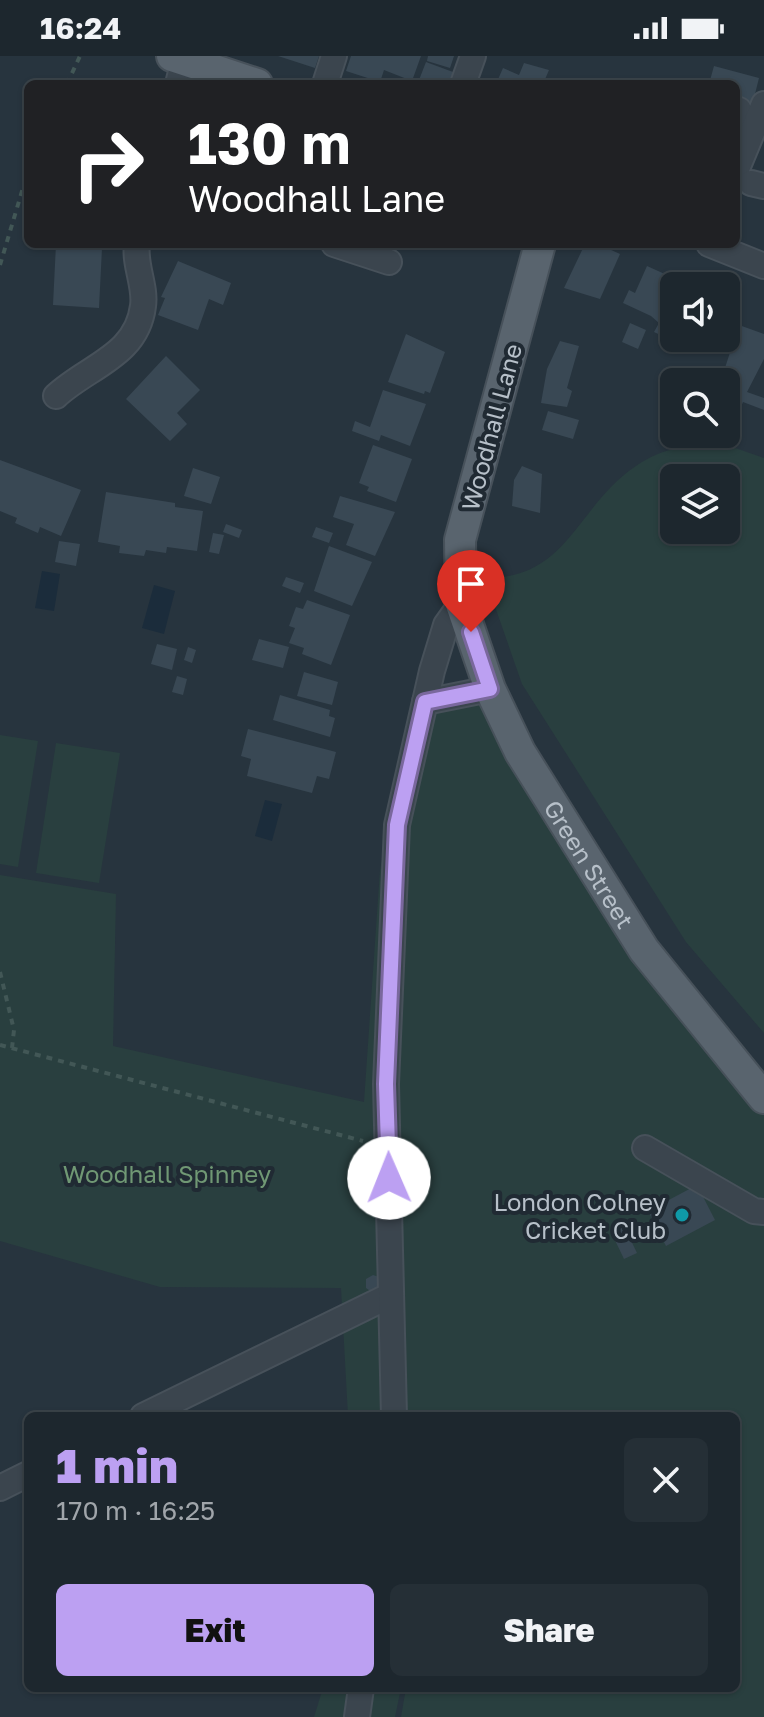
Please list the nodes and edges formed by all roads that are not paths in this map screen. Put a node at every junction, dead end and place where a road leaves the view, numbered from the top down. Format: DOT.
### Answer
graph roads {
  1 [pos="334,56"];
  2 [pos="473,56"];
  3 [pos="178,67"];
  4 [pos="238,80"];
  5 [pos="326,80"];
  6 [pos="464,80"];
  7 [pos="764,104"];
  8 [pos="750,180"];
  9 [pos="137,248"];
  10 [pos="346,248"];
  11 [pos="539,248"];
  12 [pos="719,248"];
  13 [pos="389,262"];
  14 [pos="764,266"];
  15 [pos="56,396"];
  16 [pos="461,604"];
  17 [pos="490,689"];
  18 [pos="425,702"];
  19 [pos="763,1096"];
  20 [pos="645,1148"];
  21 [pos="764,1212"];
  22 [pos="391,1295"];
  23 [pos="151,1412"];
  24 [pos="394,1412"];
  25 [pos="24,1476"];
  26 [pos="0,1488"];
  27 [pos="360,1692"];
  28 [pos="357,1717"];
  1 -- 5 [label="street"];
  2 -- 6 [label="street"];
  3 -- 4 [label="main road"];
  7 -- 8 [label="street"];
  9 -- 15 [label="street"];
  10 -- 13 [label="street"];
  11 -- 16 [label="main road, Woodhall Lane"];
  12 -- 14 [label="street"];
  16 -- 17 [label="main road, Green Street"];
  16 -- 18 [label="street, Woodhall Lane"];
  17 -- 18 [label="street"];
  17 -- 19 [label="main road, Green Street"];
  18 -- 22 [label="street, Woodhall Lane"];
  20 -- 21 [label="street"];
  22 -- 23 [label="street"];
  22 -- 24 [label="street, Woodhall Lane"];
  25 -- 26 [label="street"];
  27 -- 28 [label="street"];
}
